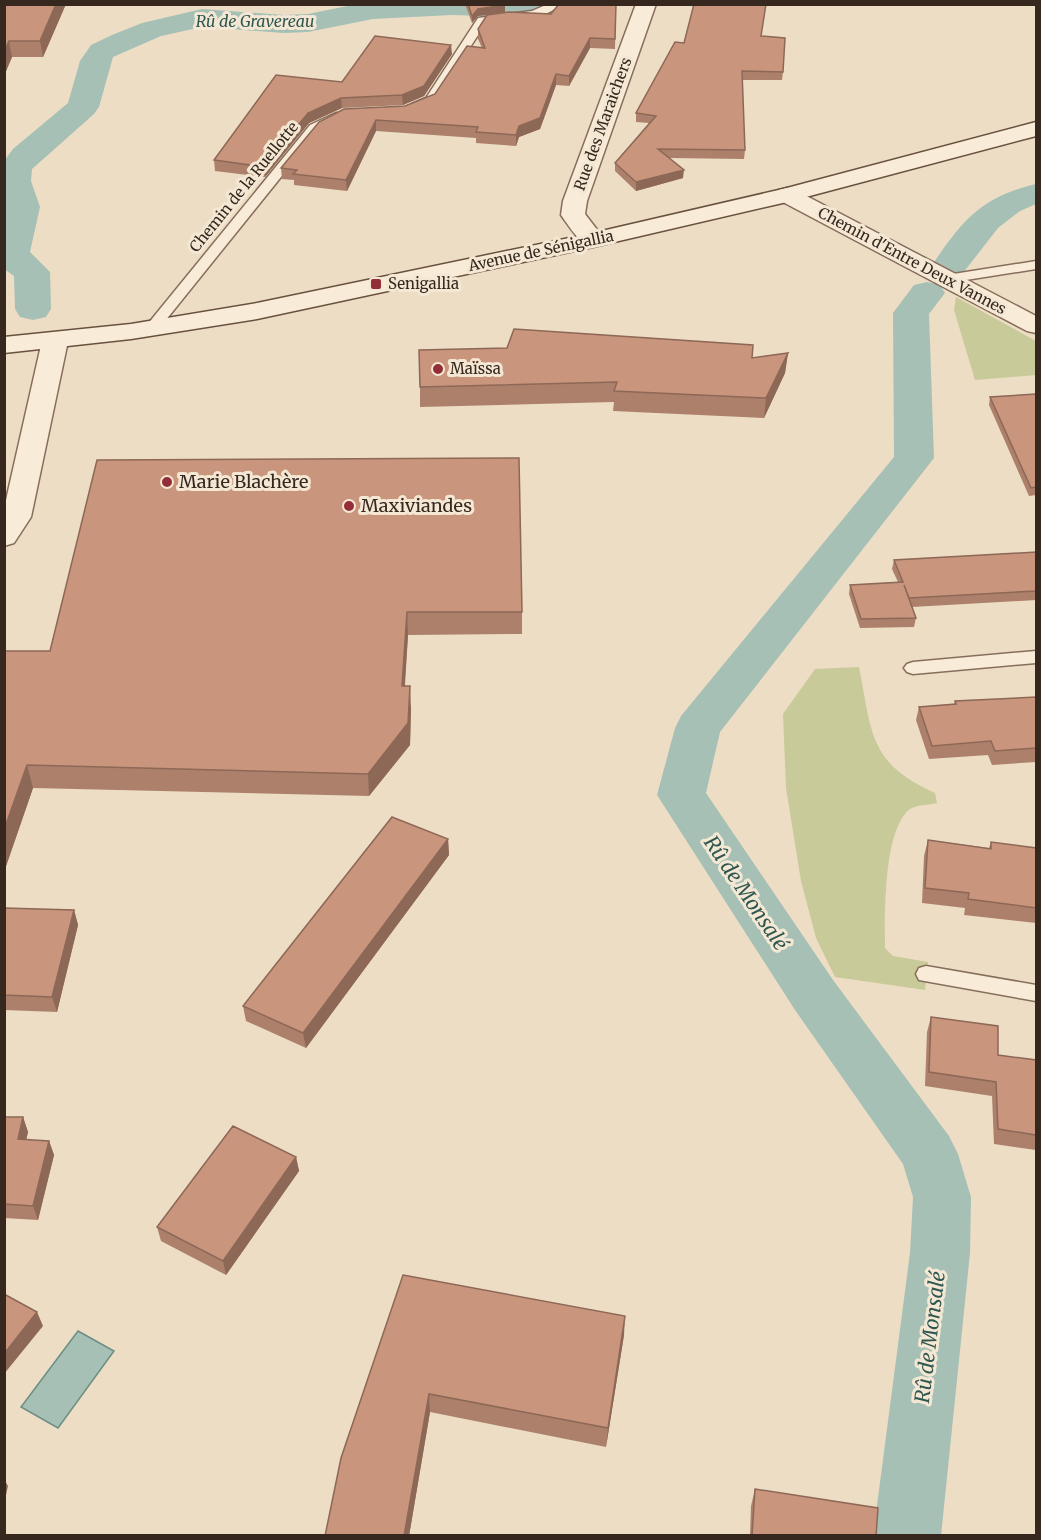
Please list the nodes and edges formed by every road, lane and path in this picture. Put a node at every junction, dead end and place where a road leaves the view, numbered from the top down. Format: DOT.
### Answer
graph roads {
  1 [pos="555,4"];
  2 [pos="646,4"];
  3 [pos="405,110"];
  4 [pos="353,114"];
  5 [pos="1036,129"];
  6 [pos="787,195"];
  7 [pos="593,240"];
  8 [pos="1036,265"];
  9 [pos="947,279"];
  10 [pos="155,324"];
  11 [pos="1036,326"];
  12 [pos="4,334"];
  13 [pos="55,341"];
  14 [pos="4,345"];
  15 [pos="4,537"];
  16 [pos="1036,657"];
  17 [pos="913,668"];
  18 [pos="926,974"];
  19 [pos="1036,993"];
  1 -- 3 [label="lane"];
  2 -- 7 [label="main road, Rue des Maraichers"];
  4 -- 10 [label="lane, Chemin de la Ruellotte"];
  5 -- 6 [label="main road, Avenue de Sénigallia"];
  6 -- 7 [label="main road, Avenue de Sénigallia"];
  6 -- 9 [label="main road, Chemin d'Entre Deux Vannes"];
  7 -- 10 [label="main road, Avenue de Sénigallia"];
  8 -- 9 [label="lane"];
  9 -- 11 [label="main road, Chemin d'Entre Deux Vannes"];
  10 -- 12 [label="main road"];
  10 -- 13 [label="main road"];
  13 -- 14 [label="main road"];
  13 -- 15 [label="main road"];
  16 -- 17 [label="lane"];
  18 -- 19 [label="lane"];
}
